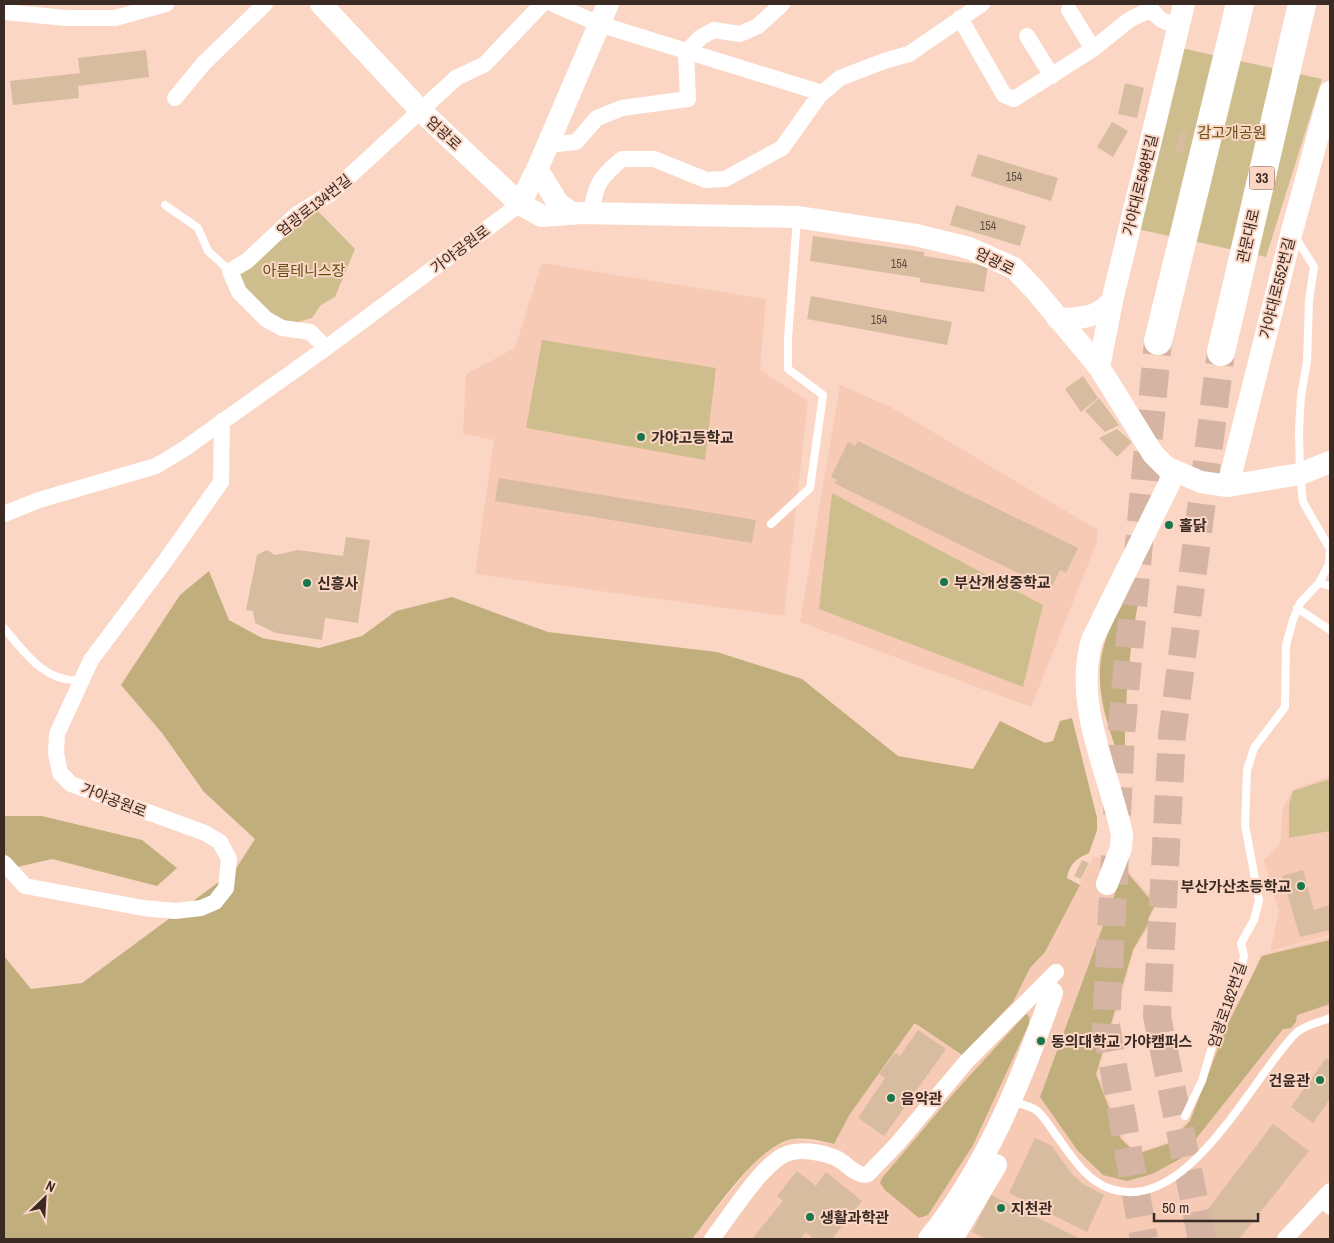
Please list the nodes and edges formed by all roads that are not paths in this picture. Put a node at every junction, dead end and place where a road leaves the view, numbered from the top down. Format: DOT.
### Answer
graph roads {
  1 [pos="166,4"];
  2 [pos="265,4"];
  3 [pos="321,4"];
  4 [pos="542,4"];
  5 [pos="553,4"];
  6 [pos="782,4"];
  7 [pos="982,4"];
  8 [pos="1240,4"];
  9 [pos="1302,4"];
  10 [pos="1150,6"];
  11 [pos="1069,10"];
  12 [pos="4,12"];
  13 [pos="603,14"];
  14 [pos="1181,14"];
  15 [pos="960,18"];
  16 [pos="1027,36"];
  17 [pos="1093,49"];
  18 [pos="688,50"];
  19 [pos="1052,76"];
  20 [pos="822,93"];
  21 [pos="175,98"];
  22 [pos="1329,105"];
  23 [pos="422,112"];
  24 [pos="547,145"];
  25 [pos="537,169"];
  26 [pos="520,204"];
  27 [pos="165,205"];
  28 [pos="582,214"];
  29 [pos="797,217"];
  30 [pos="1292,231"];
  31 [pos="230,271"];
  32 [pos="1112,301"];
  33 [pos="1058,319"];
  34 [pos="1158,341"];
  35 [pos="326,348"];
  36 [pos="1221,352"];
  37 [pos="1099,367"];
  38 [pos="222,421"];
  39 [pos="1237,447"];
  40 [pos="1330,462"];
  41 [pos="1169,471"];
  42 [pos="1300,474"];
  43 [pos="1228,486"];
  44 [pos="4,514"];
  45 [pos="771,524"];
  46 [pos="1330,550"];
  47 [pos="1319,583"];
  48 [pos="1330,586"];
  49 [pos="1297,608"];
  50 [pos="4,628"];
  51 [pos="1330,630"];
  52 [pos="82,680"];
  53 [pos="4,863"];
  54 [pos="1102,880"];
  55 [pos="1058,986"];
  56 [pos="1330,1018"];
  57 [pos="1016,1102"];
  58 [pos="1185,1116"];
  59 [pos="1327,1202"];
  60 [pos="712,1239"];
  61 [pos="929,1239"];
  62 [pos="952,1239"];
  63 [pos="1285,1239"];
  1 -- 12 [label="street"];
  2 -- 21 [label="street"];
  3 -- 23 [label="street, 엄광로"];
  4 -- 23 [label="street, 엄광로134번길"];
  5 -- 13 [label="street"];
  6 -- 18 [label="street"];
  7 -- 15 [label="street"];
  8 -- 34 [label="highway"];
  9 -- 36 [label="highway, 관문대로 / 33"];
  10 -- 14 [label="street"];
  10 -- 17 [label="street"];
  11 -- 17 [label="street"];
  13 -- 18 [label="street"];
  13 -- 24 [label="street, 가야공원로"];
  14 -- 32 [label="street, 가야대로548번길"];
  15 -- 19 [label="street"];
  15 -- 20 [label="street"];
  16 -- 19 [label="street"];
  17 -- 19 [label="street"];
  18 -- 20 [label="street"];
  18 -- 24 [label="street"];
  20 -- 28 [label="street"];
  22 -- 30 [label="street, 가야대로552번길"];
  23 -- 26 [label="street, 엄광로"];
  23 -- 31 [label="street, 엄광로134번길"];
  24 -- 25 [label="street, 가야공원로"];
  25 -- 26 [label="street, 가야공원로"];
  25 -- 28 [label="street"];
  26 -- 28 [label="street, 엄광로"];
  26 -- 35 [label="street, 가야공원로"];
  27 -- 31 [label="lane"];
  28 -- 29 [label="street, 엄광로"];
  29 -- 33 [label="street, 엄광로"];
  29 -- 45 [label="lane"];
  30 -- 39 [label="street, 가야대로552번길"];
  30 -- 42 [label="lane"];
  31 -- 35 [label="street"];
  32 -- 33 [label="street"];
  32 -- 37 [label="street, 가야대로548번길"];
  33 -- 37 [label="street, 엄광로"];
  35 -- 38 [label="street, 가야공원로"];
  37 -- 41 [label="street, 엄광로"];
  38 -- 44 [label="street, 가야공원로"];
  38 -- 52 [label="street, 가야공원로"];
  39 -- 41 [label="street"];
  39 -- 43 [label="street, 가야대로552번길"];
  40 -- 42 [label="street"];
  41 -- 43 [label="street"];
  41 -- 54 [label="street"];
  42 -- 43 [label="street"];
  42 -- 46 [label="lane, 엄광로182번길"];
  46 -- 47 [label="lane, 엄광로182번길"];
  47 -- 48 [label="lane"];
  47 -- 49 [label="lane, 엄광로182번길"];
  49 -- 51 [label="lane"];
  49 -- 58 [label="lane, 엄광로182번길"];
  50 -- 52 [label="lane"];
  52 -- 53 [label="street, 가야공원로"];
  55 -- 57 [label="street"];
  55 -- 60 [label="street"];
  56 -- 57 [label="lane"];
  57 -- 61 [label="street"];
  57 -- 62 [label="street"];
  59 -- 63 [label="street"];
}
